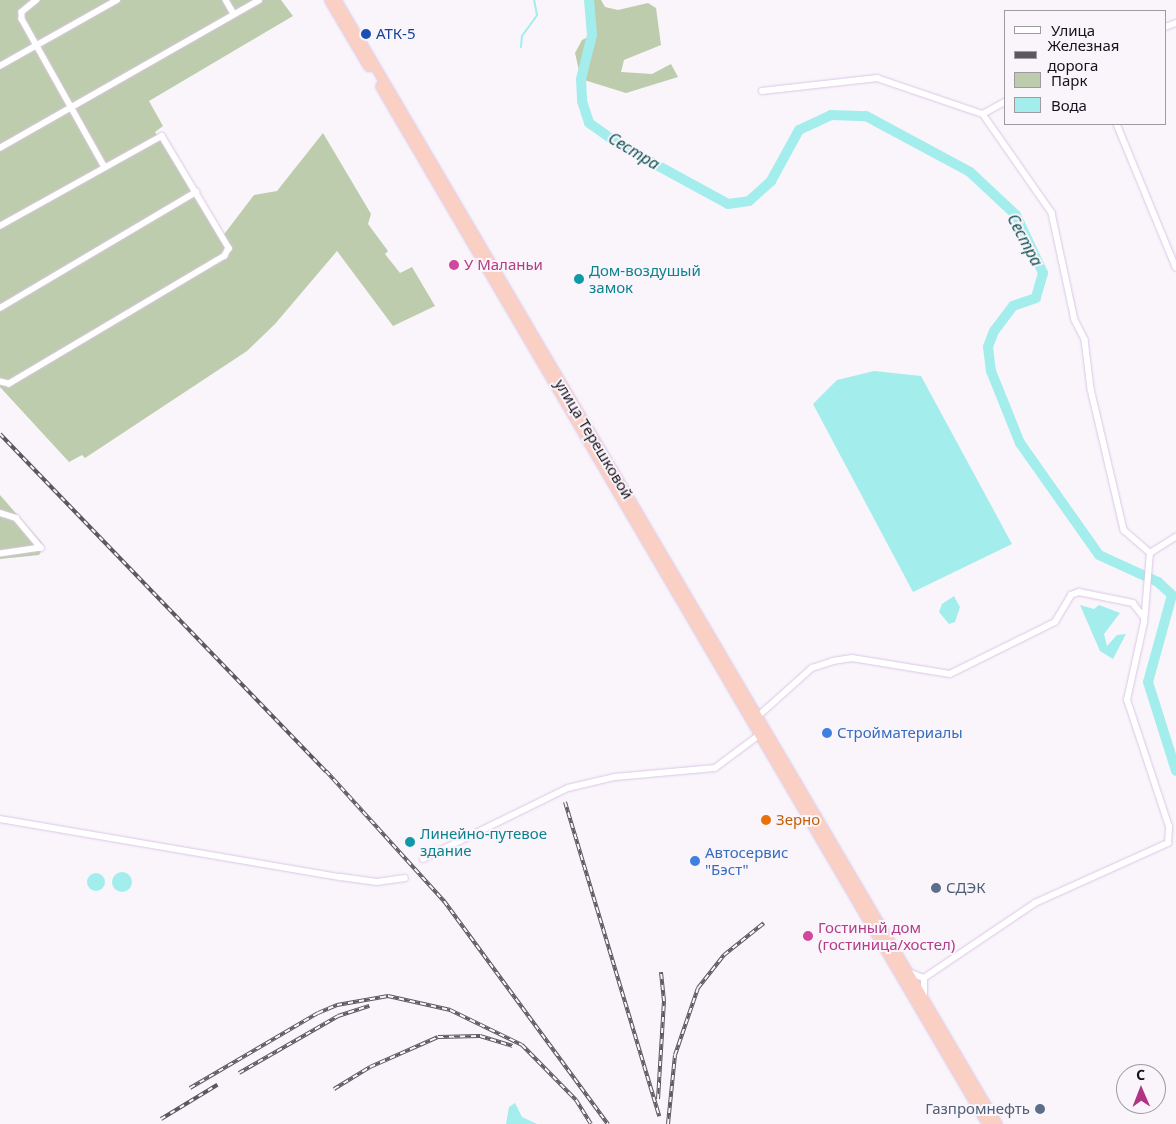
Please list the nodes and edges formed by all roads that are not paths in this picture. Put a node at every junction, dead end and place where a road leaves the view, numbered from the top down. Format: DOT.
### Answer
graph roads {
  1 [pos="37,0"];
  2 [pos="117,0"];
  3 [pos="226,0"];
  4 [pos="259,0"];
  5 [pos="329,0"];
  6 [pos="336,0"];
  7 [pos="233,12"];
  8 [pos="39,44"];
  9 [pos="0,66"];
  10 [pos="762,90"];
  11 [pos="1004,103"];
  12 [pos="70,106"];
  13 [pos="983,114"];
  14 [pos="1118,125"];
  15 [pos="0,148"];
  16 [pos="104,166"];
  17 [pos="196,192"];
  18 [pos="0,226"];
  19 [pos="1176,267"];
  20 [pos="0,308"];
  21 [pos="0,382"];
  22 [pos="0,513"];
  23 [pos="1176,537"];
  24 [pos="1150,553"];
  25 [pos="0,554"];
  26 [pos="1144,615"];
  27 [pos="755,718"];
  28 [pos="763,733"];
  29 [pos="0,819"];
  30 [pos="423,859"];
  31 [pos="405,878"];
  32 [pos="908,972"];
  33 [pos="924,978"];
  34 [pos="925,1000"];
  35 [pos="987,1124"];
  36 [pos="997,1124"];
  1 -- 8 [label="street"];
  2 -- 8 [label="street"];
  3 -- 7 [label="street"];
  4 -- 7 [label="street"];
  5 -- 27 [label="highway, улица Терешковой"];
  6 -- 27 [label="highway, улица Терешковой"];
  7 -- 12 [label="street"];
  8 -- 9 [label="street"];
  8 -- 12 [label="street"];
  10 -- 13 [label="street"];
  11 -- 13 [label="street"];
  12 -- 15 [label="street"];
  12 -- 16 [label="street"];
  13 -- 24 [label="street"];
  14 -- 19 [label="street"];
  16 -- 17 [label="street"];
  16 -- 18 [label="street"];
  17 -- 20 [label="street"];
  17 -- 21 [label="street"];
  22 -- 25 [label="street"];
  23 -- 24 [label="street"];
  24 -- 26 [label="street"];
  26 -- 27 [label="street"];
  26 -- 33 [label="street"];
  27 -- 28 [label="highway, улица Терешковой"];
  28 -- 30 [label="street"];
  28 -- 32 [label="highway, улица Терешковой"];
  28 -- 35 [label="highway, улица Терешковой"];
  29 -- 31 [label="street"];
  32 -- 33 [label="street"];
  32 -- 34 [label="highway, улица Терешковой"];
  33 -- 34 [label="street"];
  34 -- 36 [label="highway, улица Терешковой"];
}
